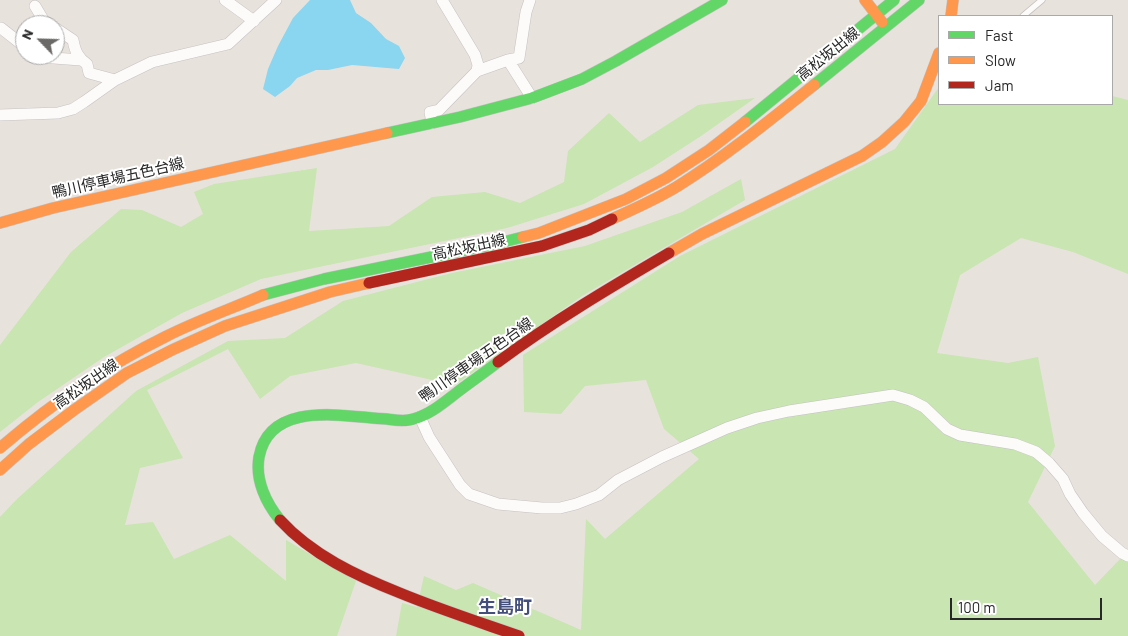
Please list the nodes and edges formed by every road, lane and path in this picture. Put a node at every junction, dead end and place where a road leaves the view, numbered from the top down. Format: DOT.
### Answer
graph roads {
  1 [pos="225,0"];
  2 [pos="276,0"];
  3 [pos="442,0"];
  4 [pos="530,0"];
  5 [pos="722,0"];
  6 [pos="865,0"];
  7 [pos="894,0"];
  8 [pos="919,0"];
  9 [pos="953,0"];
  10 [pos="1042,0"];
  11 [pos="35,6"];
  12 [pos="876,14"];
  13 [pos="40,15"];
  14 [pos="951,15"];
  15 [pos="1025,15"];
  16 [pos="254,21"];
  17 [pos="886,27"];
  18 [pos="1,28"];
  19 [pos="65,35"];
  20 [pos="15,39"];
  21 [pos="938,56"];
  22 [pos="65,59"];
  23 [pos="81,60"];
  24 [pos="508,60"];
  25 [pos="477,71"];
  26 [pos="114,80"];
  27 [pos="532,98"];
  28 [pos="0,115"];
  29 [pos="432,123"];
  30 [pos="0,223"];
  31 [pos="420,417"];
  32 [pos="0,448"];
  33 [pos="0,470"];
  34 [pos="1128,556"];
  35 [pos="519,636"];
  1 -- 16 [label="street"];
  2 -- 16 [label="street"];
  3 -- 25 [label="street"];
  4 -- 24 [label="street"];
  5 -- 27 [label="main road, 鴨川停車場五色台線"];
  6 -- 12 [label="main road"];
  7 -- 12 [label="main road, 高松坂出線"];
  8 -- 17 [label="main road, 高松坂出線"];
  9 -- 14 [label="main road"];
  10 -- 15 [label="lane"];
  11 -- 13 [label="street"];
  12 -- 17 [label="main road"];
  12 -- 32 [label="main road, 高松坂出線"];
  16 -- 26 [label="street"];
  17 -- 33 [label="main road, 高松坂出線"];
  18 -- 20 [label="street"];
  19 -- 23 [label="street"];
  21 -- 31 [label="main road, 鴨川停車場五色台線"];
  22 -- 23 [label="street"];
  23 -- 26 [label="street"];
  24 -- 25 [label="street"];
  24 -- 27 [label="street"];
  25 -- 29 [label="street"];
  26 -- 28 [label="street"];
  27 -- 29 [label="main road, 鴨川停車場五色台線"];
  29 -- 30 [label="main road, 鴨川停車場五色台線"];
  31 -- 34 [label="street"];
  31 -- 35 [label="main road, 鴨川停車場五色台線"];
}
